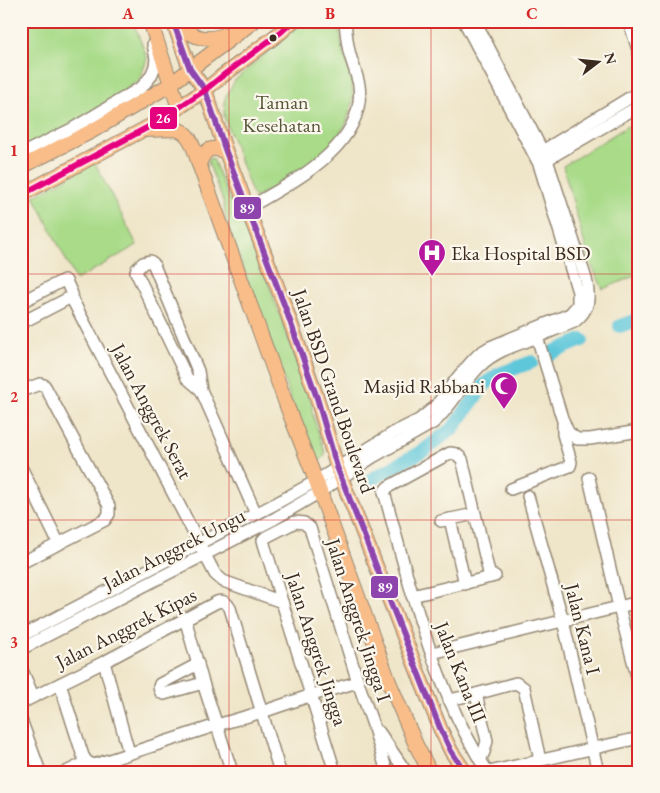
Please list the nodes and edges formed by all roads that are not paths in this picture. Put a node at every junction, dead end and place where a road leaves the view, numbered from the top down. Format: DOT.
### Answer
graph roads {
  1 [pos="151,21"];
  2 [pos="161,21"];
  3 [pos="293,21"];
  4 [pos="345,21"];
  5 [pos="629,21"];
  6 [pos="173,22"];
  7 [pos="251,23"];
  8 [pos="472,25"];
  9 [pos="639,53"];
  10 [pos="190,68"];
  11 [pos="171,84"];
  12 [pos="205,90"];
  13 [pos="639,92"];
  14 [pos="639,106"];
  15 [pos="179,108"];
  16 [pos="144,130"];
  17 [pos="226,152"];
  18 [pos="21,154"];
  19 [pos="541,158"];
  20 [pos="199,164"];
  21 [pos="21,167"];
  22 [pos="21,195"];
  23 [pos="248,208"];
  24 [pos="72,296"];
  25 [pos="21,302"];
  26 [pos="21,323"];
  27 [pos="537,337"];
  28 [pos="520,339"];
  29 [pos="201,390"];
  30 [pos="21,391"];
  31 [pos="562,418"];
  32 [pos="639,433"];
  33 [pos="21,467"];
  34 [pos="340,472"];
  35 [pos="589,478"];
  36 [pos="318,486"];
  37 [pos="511,489"];
  38 [pos="528,496"];
  39 [pos="256,514"];
  40 [pos="475,514"];
  41 [pos="266,538"];
  42 [pos="200,543"];
  43 [pos="59,544"];
  44 [pos="205,554"];
  45 [pos="21,563"];
  46 [pos="465,584"];
  47 [pos="412,596"];
  48 [pos="282,602"];
  49 [pos="639,602"];
  50 [pos="619,607"];
  51 [pos="185,618"];
  52 [pos="563,621"];
  53 [pos="21,636"];
  54 [pos="21,649"];
  55 [pos="432,654"];
  56 [pos="104,662"];
  57 [pos="198,664"];
  58 [pos="21,668"];
  59 [pos="358,682"];
  60 [pos="203,683"];
  61 [pos="60,684"];
  62 [pos="639,684"];
  63 [pos="476,694"];
  64 [pos="312,695"];
  65 [pos="33,696"];
  66 [pos="449,700"];
  67 [pos="21,703"];
  68 [pos="262,712"];
  69 [pos="21,720"];
  70 [pos="217,725"];
  71 [pos="373,725"];
  72 [pos="639,738"];
  73 [pos="593,748"];
  74 [pos="129,753"];
  75 [pos="85,759"];
  76 [pos="480,760"];
  77 [pos="540,760"];
  78 [pos="40,772"];
  79 [pos="66,772"];
  80 [pos="232,772"];
  81 [pos="280,772"];
  82 [pos="336,772"];
  83 [pos="387,772"];
  84 [pos="406,772"];
  85 [pos="430,772"];
  86 [pos="465,772"];
  87 [pos="489,772"];
  88 [pos="598,772"];
  1 -- 2 [label="main road"];
  1 -- 11 [label="main road"];
  1 -- 18 [label="street"];
  3 -- 12 [label="main road"];
  4 -- 23 [label="street"];
  5 -- 9 [label="street"];
  6 -- 7 [label="main road"];
  6 -- 10 [label="main road, Jalan BSD Grand Boulevard"];
  7 -- 10 [label="main road"];
  8 -- 19 [label="street"];
  10 -- 11 [label="main road"];
  10 -- 12 [label="main road, Jalan BSD Grand Boulevard"];
  11 -- 15 [label="main road"];
  11 -- 21 [label="main road"];
  12 -- 15 [label="main road"];
  12 -- 17 [label="main road, Jalan BSD Grand Boulevard"];
  13 -- 19 [label="street"];
  14 -- 19 [label="street"];
  15 -- 16 [label="main road"];
  16 -- 20 [label="main road"];
  16 -- 22 [label="main road"];
  17 -- 20 [label="main road"];
  17 -- 23 [label="main road, Jalan BSD Grand Boulevard"];
  19 -- 27 [label="street"];
  19 -- 28 [label="street"];
  20 -- 36 [label="main road"];
  23 -- 34 [label="main road, Jalan BSD Grand Boulevard"];
  24 -- 25 [label="street, Jalan Anggrek Serat"];
  24 -- 26 [label="street"];
  24 -- 42 [label="street, Jalan Anggrek Serat"];
  27 -- 28 [label="street"];
  27 -- 31 [label="street"];
  28 -- 34 [label="street, Jalan Anggrek Ungu"];
  29 -- 29 [label="street"];
  29 -- 39 [label="street"];
  30 -- 43 [label="street"];
  31 -- 32 [label="street"];
  31 -- 37 [label="street"];
  33 -- 43 [label="street"];
  34 -- 36 [label="street, Jalan Anggrek Ungu"];
  34 -- 86 [label="main road, Jalan BSD Grand Boulevard"];
  35 -- 50 [label="street"];
  36 -- 39 [label="street, Jalan Anggrek Ungu"];
  36 -- 44 [label="street, Jalan Anggrek Ungu"];
  36 -- 85 [label="main road"];
  38 -- 52 [label="street, Jalan Kana I"];
  39 -- 42 [label="street, Jalan Anggrek Ungu"];
  40 -- 46 [label="street"];
  40 -- 46 [label="street"];
  40 -- 47 [label="street, Jalan Kana III"];
  41 -- 48 [label="street, Jalan Anggrek Jingga"];
  41 -- 59 [label="street, Jalan Anggrek Jingga I"];
  42 -- 44 [label="street, Jalan Anggrek Serat"];
  42 -- 53 [label="street, Jalan Anggrek Ungu"];
  43 -- 45 [label="street"];
  44 -- 48 [label="street, Jalan Anggrek Serat"];
  44 -- 54 [label="street, Jalan Anggrek Ungu"];
  46 -- 47 [label="street"];
  47 -- 55 [label="street, Jalan Kana III"];
  48 -- 64 [label="street, Jalan Anggrek Jingga"];
  49 -- 50 [label="street"];
  50 -- 52 [label="street"];
  50 -- 62 [label="street"];
  51 -- 56 [label="street, Jalan Anggrek Kipas"];
  51 -- 57 [label="street"];
  51 -- 68 [label="street, Jalan Anggrek Kipas"];
  52 -- 55 [label="street"];
  52 -- 73 [label="street, Jalan Kana I"];
  55 -- 66 [label="street, Jalan Kana III"];
  56 -- 61 [label="street, Jalan Anggrek Kipas"];
  56 -- 74 [label="street"];
  57 -- 60 [label="street"];
  57 -- 60 [label="street"];
  58 -- 65 [label="street"];
  59 -- 64 [label="street"];
  59 -- 71 [label="street, Jalan Anggrek Jingga I"];
  60 -- 70 [label="street"];
  61 -- 65 [label="street, Jalan Anggrek Kipas"];
  61 -- 75 [label="street"];
  63 -- 66 [label="street"];
  63 -- 76 [label="street, Jalan Kana III"];
  63 -- 77 [label="street"];
  64 -- 68 [label="street"];
  64 -- 82 [label="street, Jalan Anggrek Jingga"];
  65 -- 67 [label="street, Jalan Anggrek Kipas"];
  66 -- 76 [label="street, Jalan Kana III"];
  68 -- 70 [label="street"];
  68 -- 81 [label="street"];
  69 -- 78 [label="street"];
  70 -- 74 [label="street"];
  70 -- 80 [label="street"];
  71 -- 83 [label="street, Jalan Anggrek Jingga I"];
  71 -- 84 [label="street"];
  72 -- 73 [label="street"];
  73 -- 77 [label="street"];
  73 -- 88 [label="street, Jalan Kana I"];
  74 -- 75 [label="street"];
  75 -- 79 [label="street"];
  76 -- 87 [label="street, Jalan Kana III"];
  77 -- 87 [label="street"];
}
